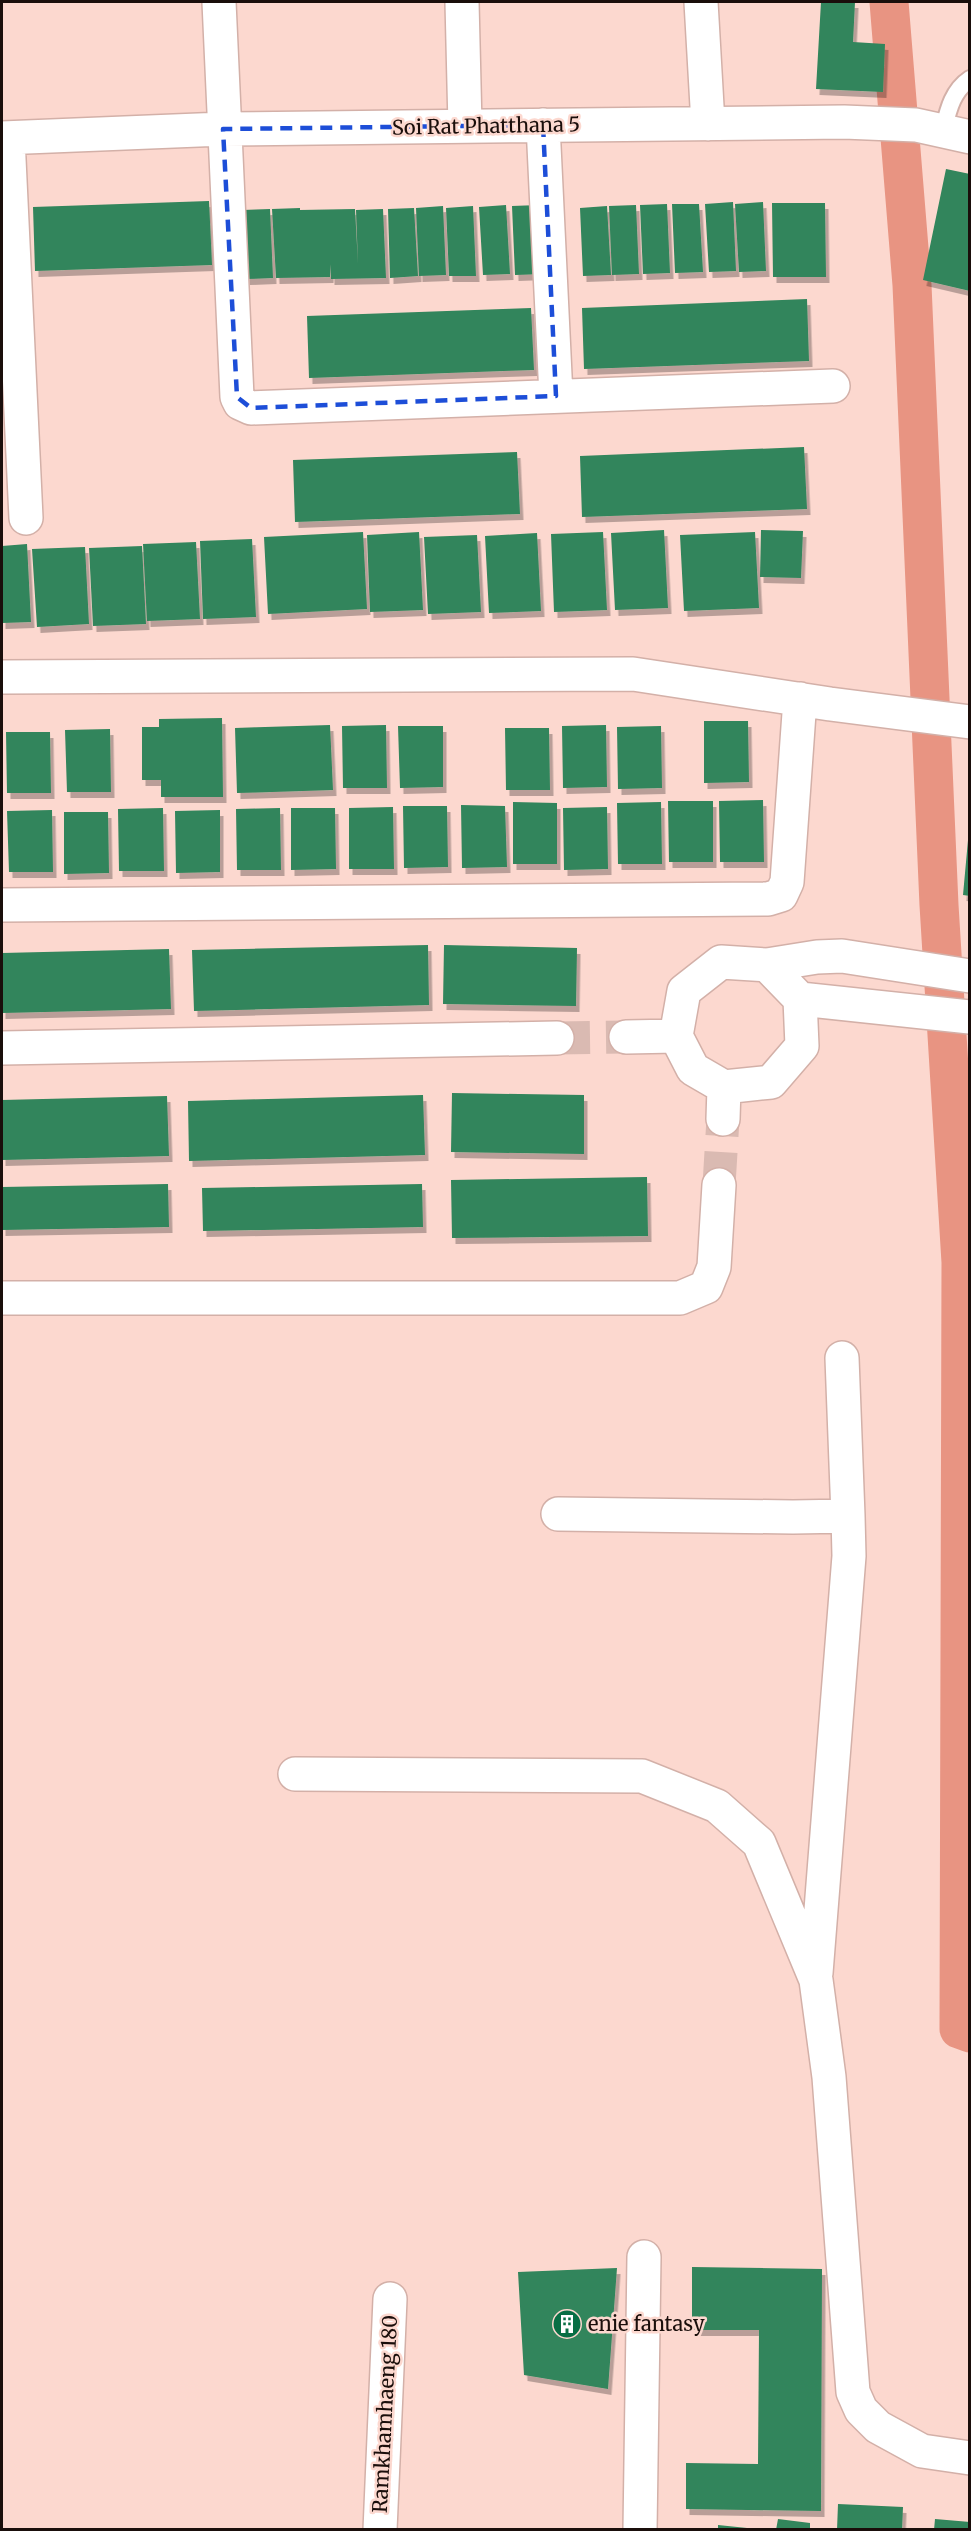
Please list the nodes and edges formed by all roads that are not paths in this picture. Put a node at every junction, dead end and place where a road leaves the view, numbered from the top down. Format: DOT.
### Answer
graph roads {
  1 [pos="219,2"];
  2 [pos="462,2"];
  3 [pos="701,2"];
  4 [pos="969,78"];
  5 [pos="708,123"];
  6 [pos="543,125"];
  7 [pos="465,126"];
  8 [pos="224,129"];
  9 [pos="943,131"];
  10 [pos="5,138"];
  11 [pos="833,386"];
  12 [pos="556,396"];
  13 [pos="11,397"];
  14 [pos="26,518"];
  15 [pos="2,677"];
  16 [pos="800,699"];
  17 [pos="969,722"];
  18 [pos="2,905"];
  19 [pos="767,965"];
  20 [pos="969,976"];
  21 [pos="800,999"];
  22 [pos="969,1017"];
  23 [pos="676,1036"];
  24 [pos="626,1037"];
  25 [pos="557,1038"];
  26 [pos="2,1048"];
  27 [pos="719,1185"];
  28 [pos="2,1298"];
  29 [pos="842,1358"];
  30 [pos="558,1514"];
  31 [pos="848,1516"];
  32 [pos="295,1774"];
  33 [pos="816,1980"];
  34 [pos="644,2257"];
  35 [pos="390,2299"];
  36 [pos="969,2458"];
  37 [pos="380,2529"];
  38 [pos="640,2529"];
  1 -- 8 [label="street"];
  2 -- 7 [label="street"];
  3 -- 5 [label="street"];
  4 -- 9 [label="lane"];
  5 -- 6 [label="street, Soi Rat Phatthana 5"];
  5 -- 9 [label="street, Soi Rat Phatthana 5"];
  6 -- 7 [label="street, Soi Rat Phatthana 5"];
  6 -- 12 [label="street"];
  7 -- 8 [label="street, Soi Rat Phatthana 5"];
  8 -- 10 [label="street, Soi Rat Phatthana 5"];
  8 -- 12 [label="street"];
  10 -- 13 [label="street"];
  11 -- 12 [label="street"];
  13 -- 14 [label="street"];
  15 -- 16 [label="street"];
  16 -- 17 [label="street"];
  16 -- 18 [label="street"];
  19 -- 20 [label="street"];
  19 -- 21 [label="street"];
  19 -- 23 [label="street"];
  21 -- 22 [label="street"];
  21 -- 23 [label="street"];
  23 -- 24 [label="street"];
  25 -- 26 [label="street"];
  27 -- 28 [label="street"];
  29 -- 31 [label="street"];
  30 -- 31 [label="street"];
  31 -- 33 [label="street"];
  32 -- 33 [label="street"];
  33 -- 36 [label="street"];
  34 -- 38 [label="street"];
  35 -- 37 [label="street, Ramkhamhaeng 180"];
}
